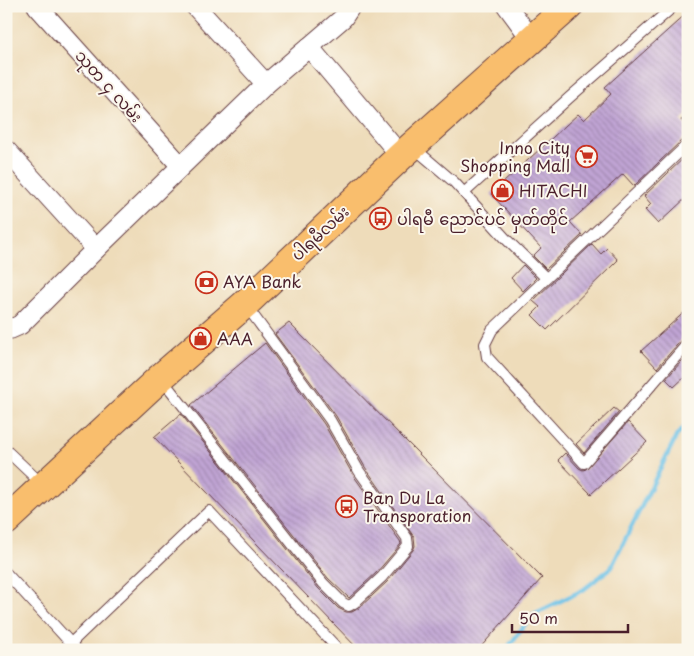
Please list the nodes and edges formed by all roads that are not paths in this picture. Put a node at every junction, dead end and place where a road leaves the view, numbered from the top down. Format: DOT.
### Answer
graph roads {
  1 [pos="36,6"];
  2 [pos="195,6"];
  3 [pos="348,6"];
  4 [pos="507,6"];
  5 [pos="569,6"];
  6 [pos="674,6"];
  7 [pos="532,40"];
  8 [pos="309,47"];
  9 [pos="266,84"];
  10 [pos="688,144"];
  11 [pos="6,150"];
  12 [pos="407,151"];
  13 [pos="181,166"];
  14 [pos="464,193"];
  15 [pos="96,249"];
  16 [pos="546,278"];
  17 [pos="245,304"];
  18 [pos="6,326"];
  19 [pos="688,343"];
  20 [pos="160,378"];
  21 [pos="6,450"];
  22 [pos="44,486"];
  23 [pos="6,521"];
  24 [pos="6,573"];
  25 [pos="74,646"];
  26 [pos="339,650"];
  1 -- 13 [label="street, သုတ ၄ လမ်း"];
  2 -- 9 [label="street"];
  3 -- 8 [label="street"];
  4 -- 7 [label="street"];
  5 -- 7 [label="main road, ပါရမီလမ်း"];
  6 -- 14 [label="lane"];
  7 -- 12 [label="main road, ပါရမီလမ်း"];
  8 -- 9 [label="street"];
  8 -- 12 [label="street"];
  9 -- 13 [label="street"];
  10 -- 16 [label="lane"];
  11 -- 15 [label="street"];
  12 -- 14 [label="lane"];
  12 -- 17 [label="main road, ပါရမီလမ်း"];
  13 -- 15 [label="street"];
  14 -- 16 [label="lane"];
  15 -- 18 [label="street"];
  16 -- 19 [label="lane"];
  17 -- 20 [label="main road, ပါရမီလမ်း"];
  17 -- 20 [label="lane"];
  20 -- 22 [label="main road, ပါရမီလမ်း"];
  21 -- 22 [label="lane"];
  22 -- 23 [label="main road, ပါရမီလမ်း"];
  24 -- 25 [label="lane"];
  25 -- 26 [label="lane"];
}
